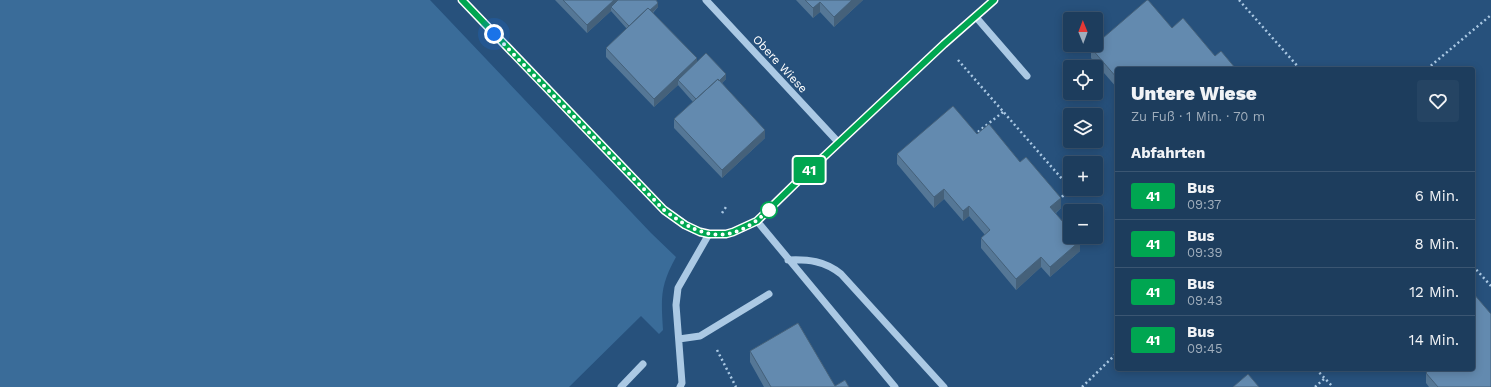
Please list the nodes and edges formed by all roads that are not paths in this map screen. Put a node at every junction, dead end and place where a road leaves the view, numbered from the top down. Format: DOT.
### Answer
graph roads {
  1 [pos="462,0"];
  2 [pos="706,0"];
  3 [pos="994,0"];
  4 [pos="975,16"];
  5 [pos="1027,76"];
  6 [pos="839,142"];
  7 [pos="757,221"];
  8 [pos="709,234"];
  9 [pos="788,260"];
  10 [pos="769,294"];
  11 [pos="678,339"];
  12 [pos="643,364"];
  13 [pos="620,387"];
  14 [pos="680,387"];
  15 [pos="895,387"];
  16 [pos="944,387"];
  1 -- 8 [label="street"];
  2 -- 6 [label="street, Obere Wiese"];
  3 -- 4 [label="street"];
  4 -- 5 [label="street"];
  4 -- 6 [label="street"];
  6 -- 7 [label="street"];
  7 -- 8 [label="street"];
  7 -- 9 [label="street"];
  8 -- 11 [label="street"];
  9 -- 15 [label="street"];
  9 -- 16 [label="street"];
  10 -- 11 [label="street"];
  11 -- 14 [label="street"];
  12 -- 13 [label="street"];
}
